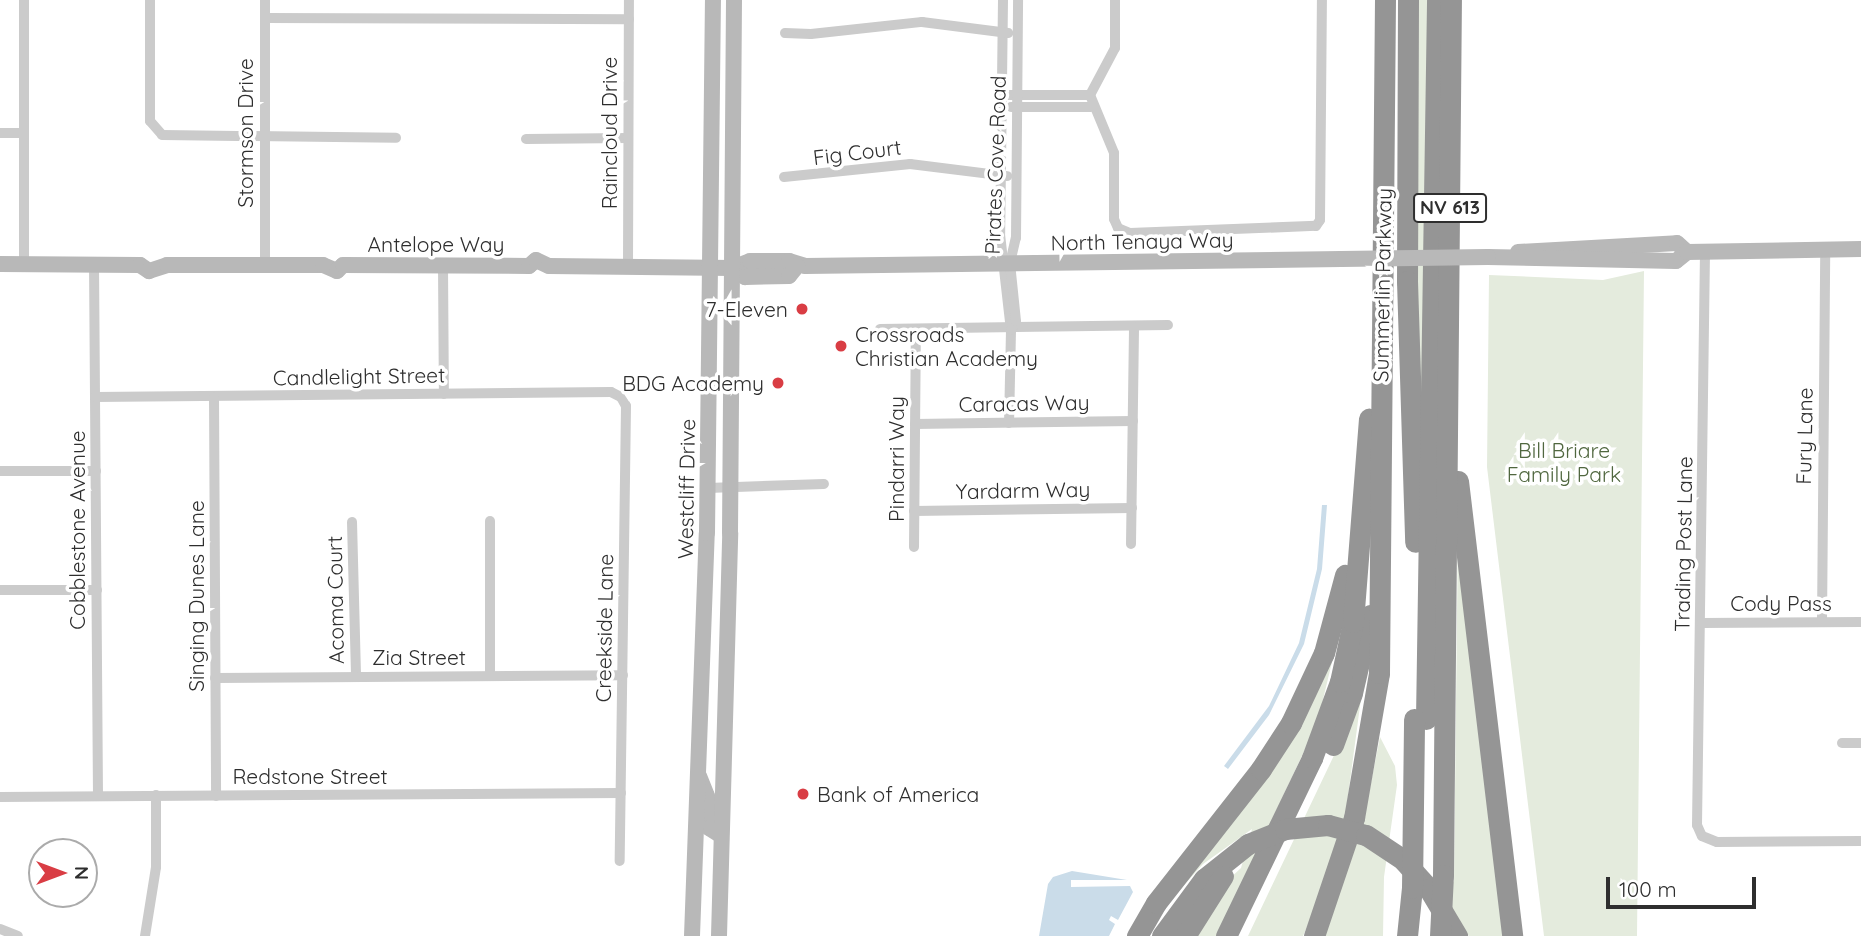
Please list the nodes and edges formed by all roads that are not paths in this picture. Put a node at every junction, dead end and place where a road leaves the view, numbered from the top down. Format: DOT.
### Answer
graph roads {
  1 [pos="24,0"];
  2 [pos="150,0"];
  3 [pos="265,0"];
  4 [pos="629,0"];
  5 [pos="713,0"];
  6 [pos="734,0"];
  7 [pos="1003,0"];
  8 [pos="1018,0"];
  9 [pos="1115,0"];
  10 [pos="1322,0"];
  11 [pos="1385,0"];
  12 [pos="1408,0"];
  13 [pos="1437,0"];
  14 [pos="1451,0"];
  15 [pos="265,18"];
  16 [pos="629,19"];
  17 [pos="1002,32"];
  18 [pos="785,33"];
  19 [pos="1018,33"];
  20 [pos="1002,95"];
  21 [pos="1018,95"];
  22 [pos="1091,101"];
  23 [pos="1002,107"];
  24 [pos="1017,107"];
  25 [pos="0,133"];
  26 [pos="23,134"];
  27 [pos="264,137"];
  28 [pos="396,138"];
  29 [pos="628,138"];
  30 [pos="526,139"];
  31 [pos="1017,175"];
  32 [pos="1001,176"];
  33 [pos="784,177"];
  34 [pos="1620,244"];
  35 [pos="1682,247"];
  36 [pos="1861,249"];
  37 [pos="1825,250"];
  38 [pos="1705,251"];
  39 [pos="1527,256"];
  40 [pos="1549,261"];
  41 [pos="1007,263"];
  42 [pos="0,264"];
  43 [pos="24,264"];
  44 [pos="94,264"];
  45 [pos="265,265"];
  46 [pos="443,265"];
  47 [pos="628,267"];
  48 [pos="721,268"];
  49 [pos="1382,291"];
  50 [pos="1168,325"];
  51 [pos="1134,327"];
  52 [pos="880,329"];
  53 [pos="916,329"];
  54 [pos="1011,330"];
  55 [pos="444,394"];
  56 [pos="95,397"];
  57 [pos="214,397"];
  58 [pos="621,397"];
  59 [pos="1448,416"];
  60 [pos="1133,421"];
  61 [pos="1009,423"];
  62 [pos="915,424"];
  63 [pos="0,471"];
  64 [pos="96,471"];
  65 [pos="824,484"];
  66 [pos="708,488"];
  67 [pos="730,488"];
  68 [pos="1132,508"];
  69 [pos="915,511"];
  70 [pos="1358,515"];
  71 [pos="490,521"];
  72 [pos="352,522"];
  73 [pos="1132,544"];
  74 [pos="914,547"];
  75 [pos="1379,570"];
  76 [pos="0,590"];
  77 [pos="97,590"];
  78 [pos="1822,622"];
  79 [pos="1861,622"];
  80 [pos="1702,623"];
  81 [pos="623,675"];
  82 [pos="490,676"];
  83 [pos="215,677"];
  84 [pos="356,677"];
  85 [pos="699,704"];
  86 [pos="722,705"];
  87 [pos="1420,719"];
  88 [pos="1842,743"];
  89 [pos="1861,743"];
  90 [pos="696,770"];
  91 [pos="621,793"];
  92 [pos="98,795"];
  93 [pos="156,795"];
  94 [pos="216,796"];
  95 [pos="0,797"];
  96 [pos="720,835"];
  97 [pos="1861,841"];
  98 [pos="1248,844"];
  99 [pos="621,861"];
  100 [pos="0,929"];
  101 [pos="17,935"];
  102 [pos="145,936"];
  103 [pos="692,936"];
  104 [pos="719,936"];
  105 [pos="1137,936"];
  106 [pos="1161,936"];
  107 [pos="1185,936"];
  108 [pos="1226,936"];
  109 [pos="1241,936"];
  110 [pos="1314,936"];
  111 [pos="1407,936"];
  112 [pos="1420,936"];
  113 [pos="1440,936"];
  114 [pos="1457,936"];
  115 [pos="1512,936"];
  1 -- 26 [label="street"];
  2 -- 27 [label="street"];
  3 -- 15 [label="street, Stormson Drive"];
  4 -- 16 [label="street, Raincloud Drive"];
  5 -- 48 [label="main road, Westcliff Drive"];
  6 -- 48 [label="main road, Westcliff Drive"];
  7 -- 17 [label="street, Pirates Cove Road"];
  8 -- 19 [label="street, Pirates Cove Road"];
  9 -- 22 [label="street"];
  10 -- 22 [label="street"];
  11 -- 49 [label="highway, Summerlin Parkway / NV 613"];
  12 -- 87 [label="highway"];
  13 -- 87 [label="highway"];
  14 -- 59 [label="highway, NV 613"];
  15 -- 16 [label="street"];
  15 -- 27 [label="street, Stormson Drive"];
  16 -- 29 [label="street, Raincloud Drive"];
  17 -- 18 [label="street"];
  17 -- 19 [label="street"];
  17 -- 20 [label="street, Pirates Cove Road"];
  19 -- 21 [label="street, Pirates Cove Road"];
  20 -- 21 [label="street"];
  20 -- 23 [label="street, Pirates Cove Road"];
  21 -- 22 [label="street"];
  21 -- 24 [label="street, Pirates Cove Road"];
  22 -- 24 [label="street"];
  23 -- 24 [label="street"];
  23 -- 32 [label="street, Pirates Cove Road"];
  24 -- 31 [label="street, Pirates Cove Road"];
  25 -- 26 [label="street"];
  26 -- 43 [label="street"];
  27 -- 28 [label="street"];
  27 -- 45 [label="street, Stormson Drive"];
  29 -- 30 [label="street"];
  29 -- 47 [label="street, Raincloud Drive"];
  31 -- 32 [label="street, Fig Court"];
  31 -- 41 [label="street, Pirates Cove Road"];
  32 -- 33 [label="street, Fig Court"];
  32 -- 41 [label="street, Pirates Cove Road"];
  34 -- 35 [label="main road, North Tenaya Way"];
  34 -- 39 [label="main road, North Tenaya Way"];
  34 -- 40 [label="main road"];
  35 -- 38 [label="main road, North Tenaya Way"];
  35 -- 40 [label="main road, North Tenaya Way"];
  36 -- 37 [label="main road, North Tenaya Way"];
  37 -- 38 [label="main road, North Tenaya Way"];
  37 -- 78 [label="street, Fury Lane"];
  38 -- 80 [label="street, Trading Post Lane"];
  39 -- 40 [label="main road, North Tenaya Way"];
  39 -- 41 [label="main road, North Tenaya Way, bridge"];
  41 -- 48 [label="main road, North Tenaya Way"];
  41 -- 54 [label="street, Pirates Cove Road"];
  42 -- 43 [label="main road, Antelope Way"];
  43 -- 44 [label="main road, Antelope Way"];
  44 -- 45 [label="main road, Antelope Way"];
  44 -- 56 [label="street, Cobblestone Avenue"];
  45 -- 46 [label="main road, Antelope Way"];
  46 -- 47 [label="main road, Antelope Way"];
  46 -- 55 [label="street"];
  47 -- 48 [label="main road, Antelope Way"];
  48 -- 66 [label="main road, Westcliff Drive"];
  48 -- 67 [label="main road, Westcliff Drive"];
  49 -- 70 [label="highway"];
  49 -- 75 [label="highway, Summerlin Parkway / NV 613"];
  50 -- 51 [label="street"];
  51 -- 54 [label="street"];
  51 -- 60 [label="street"];
  52 -- 53 [label="street"];
  53 -- 54 [label="street"];
  53 -- 62 [label="street, Pindarri Way"];
  54 -- 61 [label="street, Pirates Cove Road"];
  55 -- 57 [label="street, Candlelight Street"];
  55 -- 58 [label="street, Candlelight Street"];
  56 -- 57 [label="street, Candlelight Street"];
  56 -- 64 [label="street, Cobblestone Avenue"];
  57 -- 83 [label="street, Singing Dunes Lane"];
  58 -- 81 [label="street, Creekside Lane"];
  59 -- 113 [label="highway, bridge"];
  59 -- 115 [label="highway"];
  60 -- 61 [label="street, Caracas Way"];
  60 -- 68 [label="street"];
  61 -- 62 [label="street, Caracas Way"];
  62 -- 69 [label="street, Pindarri Way"];
  63 -- 64 [label="street"];
  64 -- 77 [label="street, Cobblestone Avenue"];
  65 -- 67 [label="street"];
  66 -- 67 [label="street"];
  66 -- 85 [label="main road, Westcliff Drive"];
  67 -- 86 [label="main road, Westcliff Drive"];
  68 -- 69 [label="street, Yardarm Way"];
  68 -- 73 [label="street"];
  69 -- 74 [label="street, Pindarri Way"];
  70 -- 105 [label="highway"];
  70 -- 108 [label="highway"];
  71 -- 82 [label="street"];
  72 -- 84 [label="street, Acoma Court"];
  75 -- 109 [label="highway"];
  75 -- 110 [label="highway"];
  76 -- 77 [label="street"];
  77 -- 92 [label="street, Cobblestone Avenue"];
  78 -- 79 [label="street, Cody Pass"];
  78 -- 80 [label="street, Cody Pass"];
  80 -- 97 [label="street, Trading Post Lane"];
  81 -- 82 [label="street, Zia Street"];
  81 -- 91 [label="street, Creekside Lane"];
  82 -- 84 [label="street, Zia Street"];
  83 -- 84 [label="street, Zia Street"];
  83 -- 94 [label="street, Singing Dunes Lane"];
  85 -- 86 [label="main road"];
  85 -- 90 [label="main road, Westcliff Drive"];
  86 -- 96 [label="main road, Westcliff Drive"];
  87 -- 111 [label="highway, bridge"];
  87 -- 112 [label="highway"];
  88 -- 89 [label="street"];
  90 -- 96 [label="main road"];
  90 -- 103 [label="main road, Westcliff Drive"];
  91 -- 94 [label="street, Redstone Street"];
  91 -- 99 [label="street, Creekside Lane"];
  92 -- 93 [label="street, Redstone Street"];
  92 -- 95 [label="street, Redstone Street"];
  93 -- 94 [label="street, Redstone Street"];
  93 -- 102 [label="street"];
  96 -- 104 [label="main road, Westcliff Drive"];
  98 -- 106 [label="highway"];
  98 -- 107 [label="highway"];
  98 -- 114 [label="highway, bridge"];
  100 -- 101 [label="street"];
}
